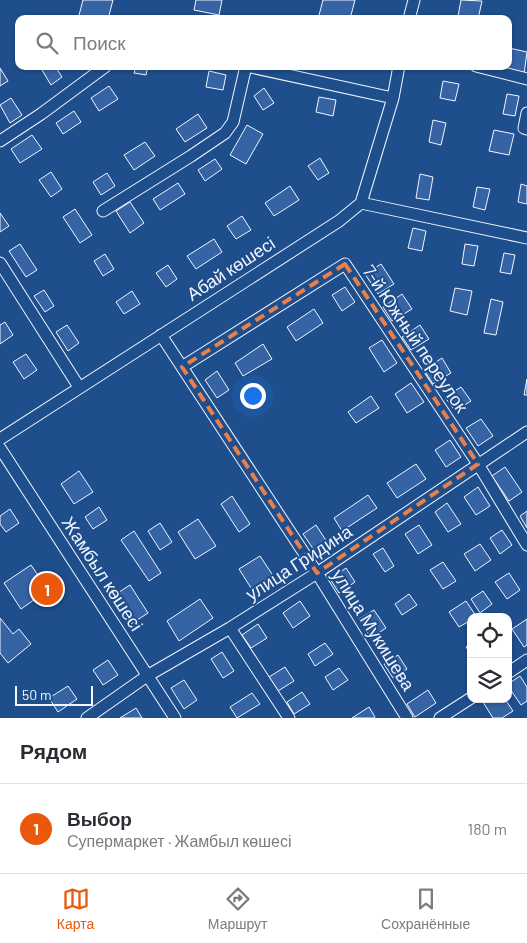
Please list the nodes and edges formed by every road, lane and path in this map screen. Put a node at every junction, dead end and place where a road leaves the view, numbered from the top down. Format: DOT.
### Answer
graph roads {
  1 [pos="414,0"];
  2 [pos="411,15"];
  3 [pos="101,70"];
  4 [pos="245,70"];
  5 [pos="264,70"];
  6 [pos="398,70"];
  7 [pos="492,70"];
  8 [pos="527,79"];
  9 [pos="393,98"];
  10 [pos="527,113"];
  11 [pos="527,129"];
  12 [pos="0,141"];
  13 [pos="361,203"];
  14 [pos="103,211"];
  15 [pos="527,238"];
  16 [pos="0,263"];
  17 [pos="161,336"];
  18 [pos="182,367"];
  19 [pos="79,387"];
  20 [pos="527,432"];
  21 [pos="0,439"];
  22 [pos="0,448"];
  23 [pos="478,464"];
  24 [pos="527,545"];
  25 [pos="317,573"];
  26 [pos="230,628"];
  27 [pos="527,660"];
  28 [pos="512,670"];
  29 [pos="147,676"];
  30 [pos="467,701"];
  31 [pos="87,718"];
  32 [pos="174,718"];
  33 [pos="289,718"];
  34 [pos="407,718"];
  35 [pos="440,718"];
  1 -- 2 [label="street"];
  3 -- 12 [label="street"];
  4 -- 14 [label="street"];
  5 -- 9 [label="street"];
  6 -- 9 [label="street"];
  7 -- 8 [label="street"];
  9 -- 13 [label="street"];
  10 -- 11 [label="street"];
  13 -- 15 [label="street"];
  13 -- 17 [label="street, Абай көшесі"];
  16 -- 19 [label="street"];
  17 -- 18 [label="street, улица Мукишева"];
  17 -- 19 [label="street, Абай көшесі"];
  18 -- 23 [label="street, 7-й Южный переулок"];
  18 -- 25 [label="street, улица Мукишева"];
  19 -- 21 [label="street, Абай көшесі"];
  20 -- 23 [label="street, улица Гридина"];
  22 -- 29 [label="street, Жамбыл көшесі"];
  23 -- 24 [label="street, 7-й Южный переулок"];
  23 -- 25 [label="street, улица Гридина"];
  25 -- 26 [label="street, улица Гридина"];
  25 -- 34 [label="street, улица Мукишева"];
  26 -- 29 [label="street, улица Гридина"];
  26 -- 33 [label="street"];
  27 -- 28 [label="street"];
  29 -- 31 [label="street, улица Гридина"];
  29 -- 32 [label="street, Жамбыл көшесі"];
  30 -- 35 [label="street"];
}
